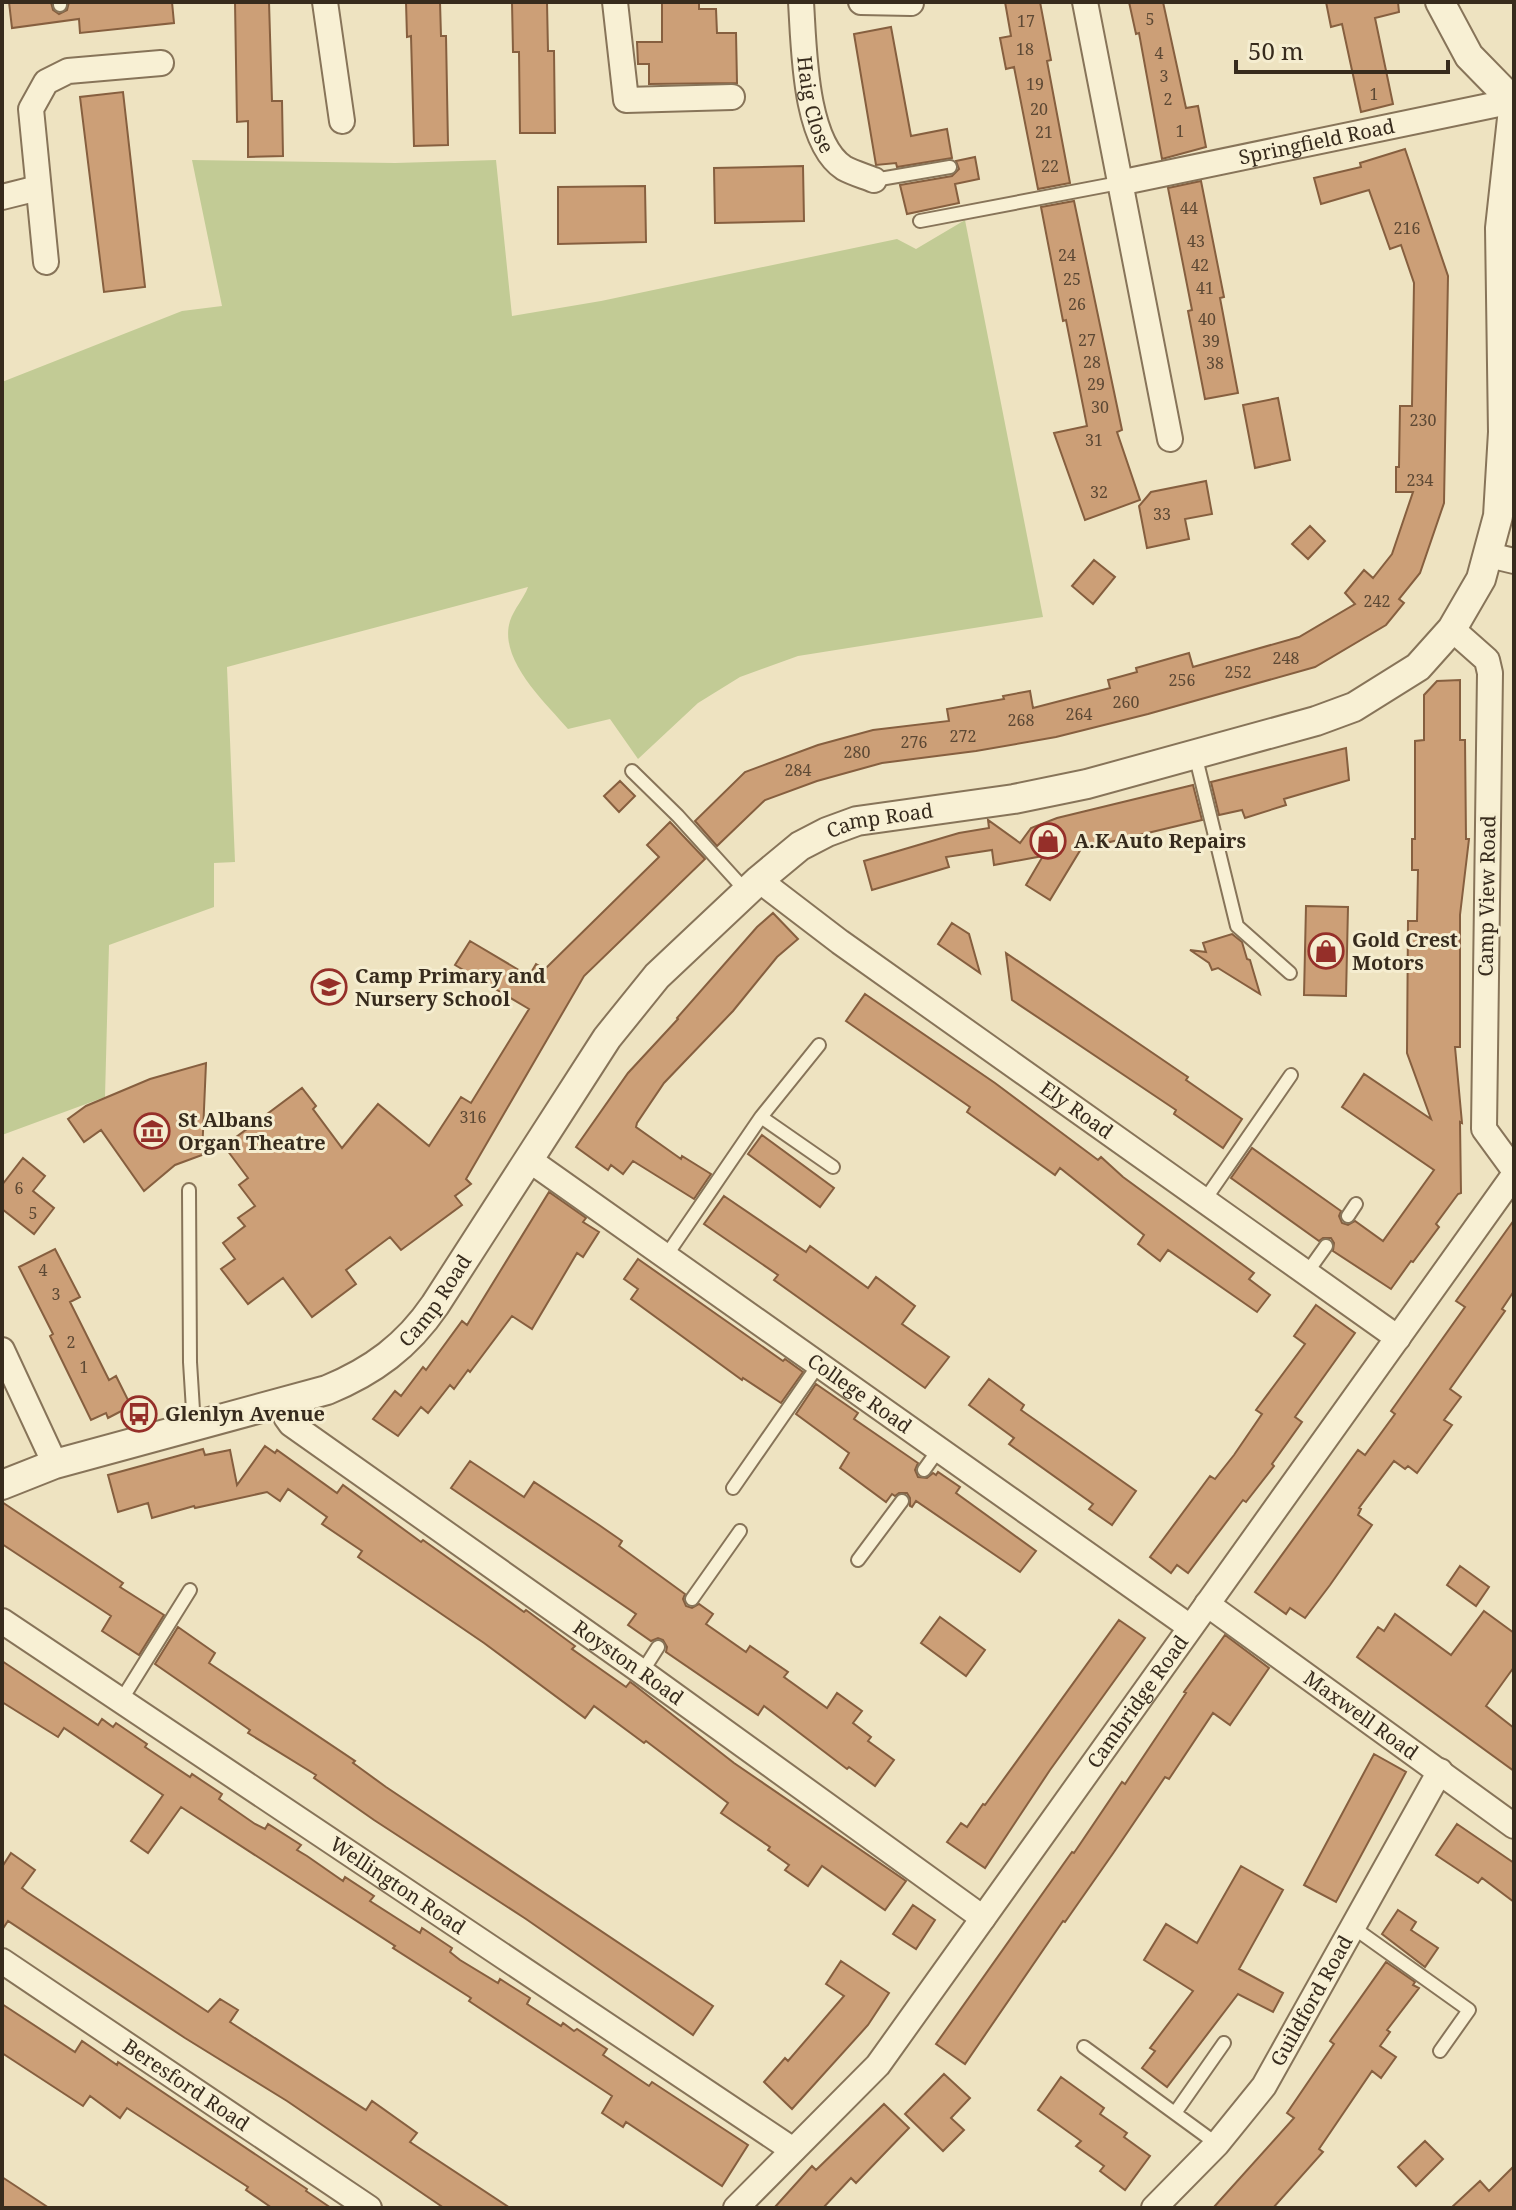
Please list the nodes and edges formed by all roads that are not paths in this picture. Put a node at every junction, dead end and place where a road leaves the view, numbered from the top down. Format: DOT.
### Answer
graph roads {
  1 [pos="325,2"];
  2 [pos="615,2"];
  3 [pos="801,2"];
  4 [pos="861,2"];
  5 [pos="1085,2"];
  6 [pos="1440,2"];
  7 [pos="911,3"];
  8 [pos="161,63"];
  9 [pos="732,97"];
  10 [pos="1514,101"];
  11 [pos="342,121"];
  12 [pos="950,167"];
  13 [pos="874,180"];
  14 [pos="1119,183"];
  15 [pos="38,188"];
  16 [pos="2,197"];
  17 [pos="920,221"];
  18 [pos="46,262"];
  19 [pos="1507,324"];
  20 [pos="1170,439"];
  21 [pos="1502,558"];
  22 [pos="1452,629"];
  23 [pos="1195,754"];
  24 [pos="632,771"];
  25 [pos="753,885"];
  26 [pos="1290,973"];
  27 [pos="819,1045"];
  28 [pos="1291,1075"];
  29 [pos="761,1117"];
  30 [pos="528,1159"];
  31 [pos="833,1167"];
  32 [pos="1514,1173"];
  33 [pos="189,1190"];
  34 [pos="1204,1201"];
  35 [pos="1356,1204"];
  36 [pos="1348,1216"];
  37 [pos="1326,1246"];
  38 [pos="666,1256"];
  39 [pos="1306,1274"];
  40 [pos="1398,1338"];
  41 [pos="2,1350"];
  42 [pos="819,1364"];
  43 [pos="283,1401"];
  44 [pos="194,1426"];
  45 [pos="939,1449"];
  46 [pos="55,1464"];
  47 [pos="924,1470"];
  48 [pos="2,1485"];
  49 [pos="733,1488"];
  50 [pos="902,1501"];
  51 [pos="740,1531"];
  52 [pos="858,1560"];
  53 [pos="190,1590"];
  54 [pos="692,1599"];
  55 [pos="1207,1604"];
  56 [pos="2,1621"];
  57 [pos="1190,1627"];
  58 [pos="658,1647"];
  59 [pos="642,1672"];
  60 [pos="122,1699"];
  61 [pos="1440,1771"];
  62 [pos="1514,1826"];
  63 [pos="983,1918"];
  64 [pos="1354,1928"];
  65 [pos="2,1961"];
  66 [pos="1224,2043"];
  67 [pos="1084,2047"];
  68 [pos="1440,2051"];
  69 [pos="1175,2113"];
  70 [pos="1217,2144"];
  71 [pos="793,2150"];
  72 [pos="369,2208"];
  73 [pos="736,2208"];
  74 [pos="1154,2208"];
  1 -- 11 [label="street"];
  2 -- 9 [label="street"];
  3 -- 13 [label="street, Haig Close"];
  4 -- 7 [label="street"];
  5 -- 14 [label="street"];
  6 -- 10 [label="street"];
  8 -- 15 [label="street"];
  10 -- 14 [label="street, Springfield Road"];
  10 -- 19 [label="street, Camp Road"];
  12 -- 13 [label="lane"];
  14 -- 17 [label="lane"];
  14 -- 20 [label="street"];
  15 -- 16 [label="street"];
  15 -- 18 [label="street"];
  19 -- 21 [label="street, Camp Road"];
  21 -- 22 [label="street, Camp Road"];
  22 -- 23 [label="street, Camp Road"];
  22 -- 32 [label="street, Camp View Road"];
  23 -- 25 [label="street, Camp Road"];
  23 -- 26 [label="lane"];
  24 -- 25 [label="lane"];
  25 -- 30 [label="street, Camp Road"];
  25 -- 34 [label="street, Ely Road"];
  27 -- 29 [label="lane"];
  28 -- 34 [label="lane"];
  29 -- 31 [label="lane"];
  29 -- 38 [label="lane"];
  30 -- 38 [label="street, College Road"];
  30 -- 43 [label="street, Camp Road"];
  32 -- 40 [label="street, Cambridge Road"];
  33 -- 44 [label="lane"];
  34 -- 39 [label="street, Ely Road"];
  35 -- 36 [label="lane"];
  37 -- 39 [label="lane"];
  38 -- 42 [label="street, College Road"];
  39 -- 40 [label="street, Ely Road"];
  40 -- 55 [label="street, Cambridge Road"];
  41 -- 46 [label="street"];
  42 -- 45 [label="street, College Road"];
  42 -- 49 [label="lane"];
  43 -- 44 [label="street, Camp Road"];
  43 -- 59 [label="street, Royston Road"];
  44 -- 46 [label="street, Camp Road"];
  45 -- 47 [label="lane"];
  45 -- 57 [label="street, College Road"];
  46 -- 48 [label="street, Camp Road"];
  50 -- 52 [label="lane"];
  51 -- 54 [label="lane"];
  53 -- 60 [label="lane"];
  55 -- 57 [label="street, Cambridge Road"];
  55 -- 61 [label="street, Maxwell Road"];
  56 -- 60 [label="street, Wellington Road"];
  57 -- 63 [label="street, Cambridge Road"];
  58 -- 59 [label="lane"];
  59 -- 63 [label="street, Royston Road"];
  60 -- 71 [label="street, Wellington Road"];
  61 -- 62 [label="street, Maxwell Road"];
  61 -- 64 [label="street, Guildford Road"];
  63 -- 71 [label="street, Cambridge Road"];
  64 -- 68 [label="lane"];
  64 -- 70 [label="street, Guildford Road"];
  65 -- 72 [label="street, Beresford Road"];
  66 -- 69 [label="lane"];
  67 -- 69 [label="lane"];
  69 -- 70 [label="lane"];
  70 -- 74 [label="street, Guildford Road"];
  71 -- 73 [label="street, Cambridge Road"];
}
